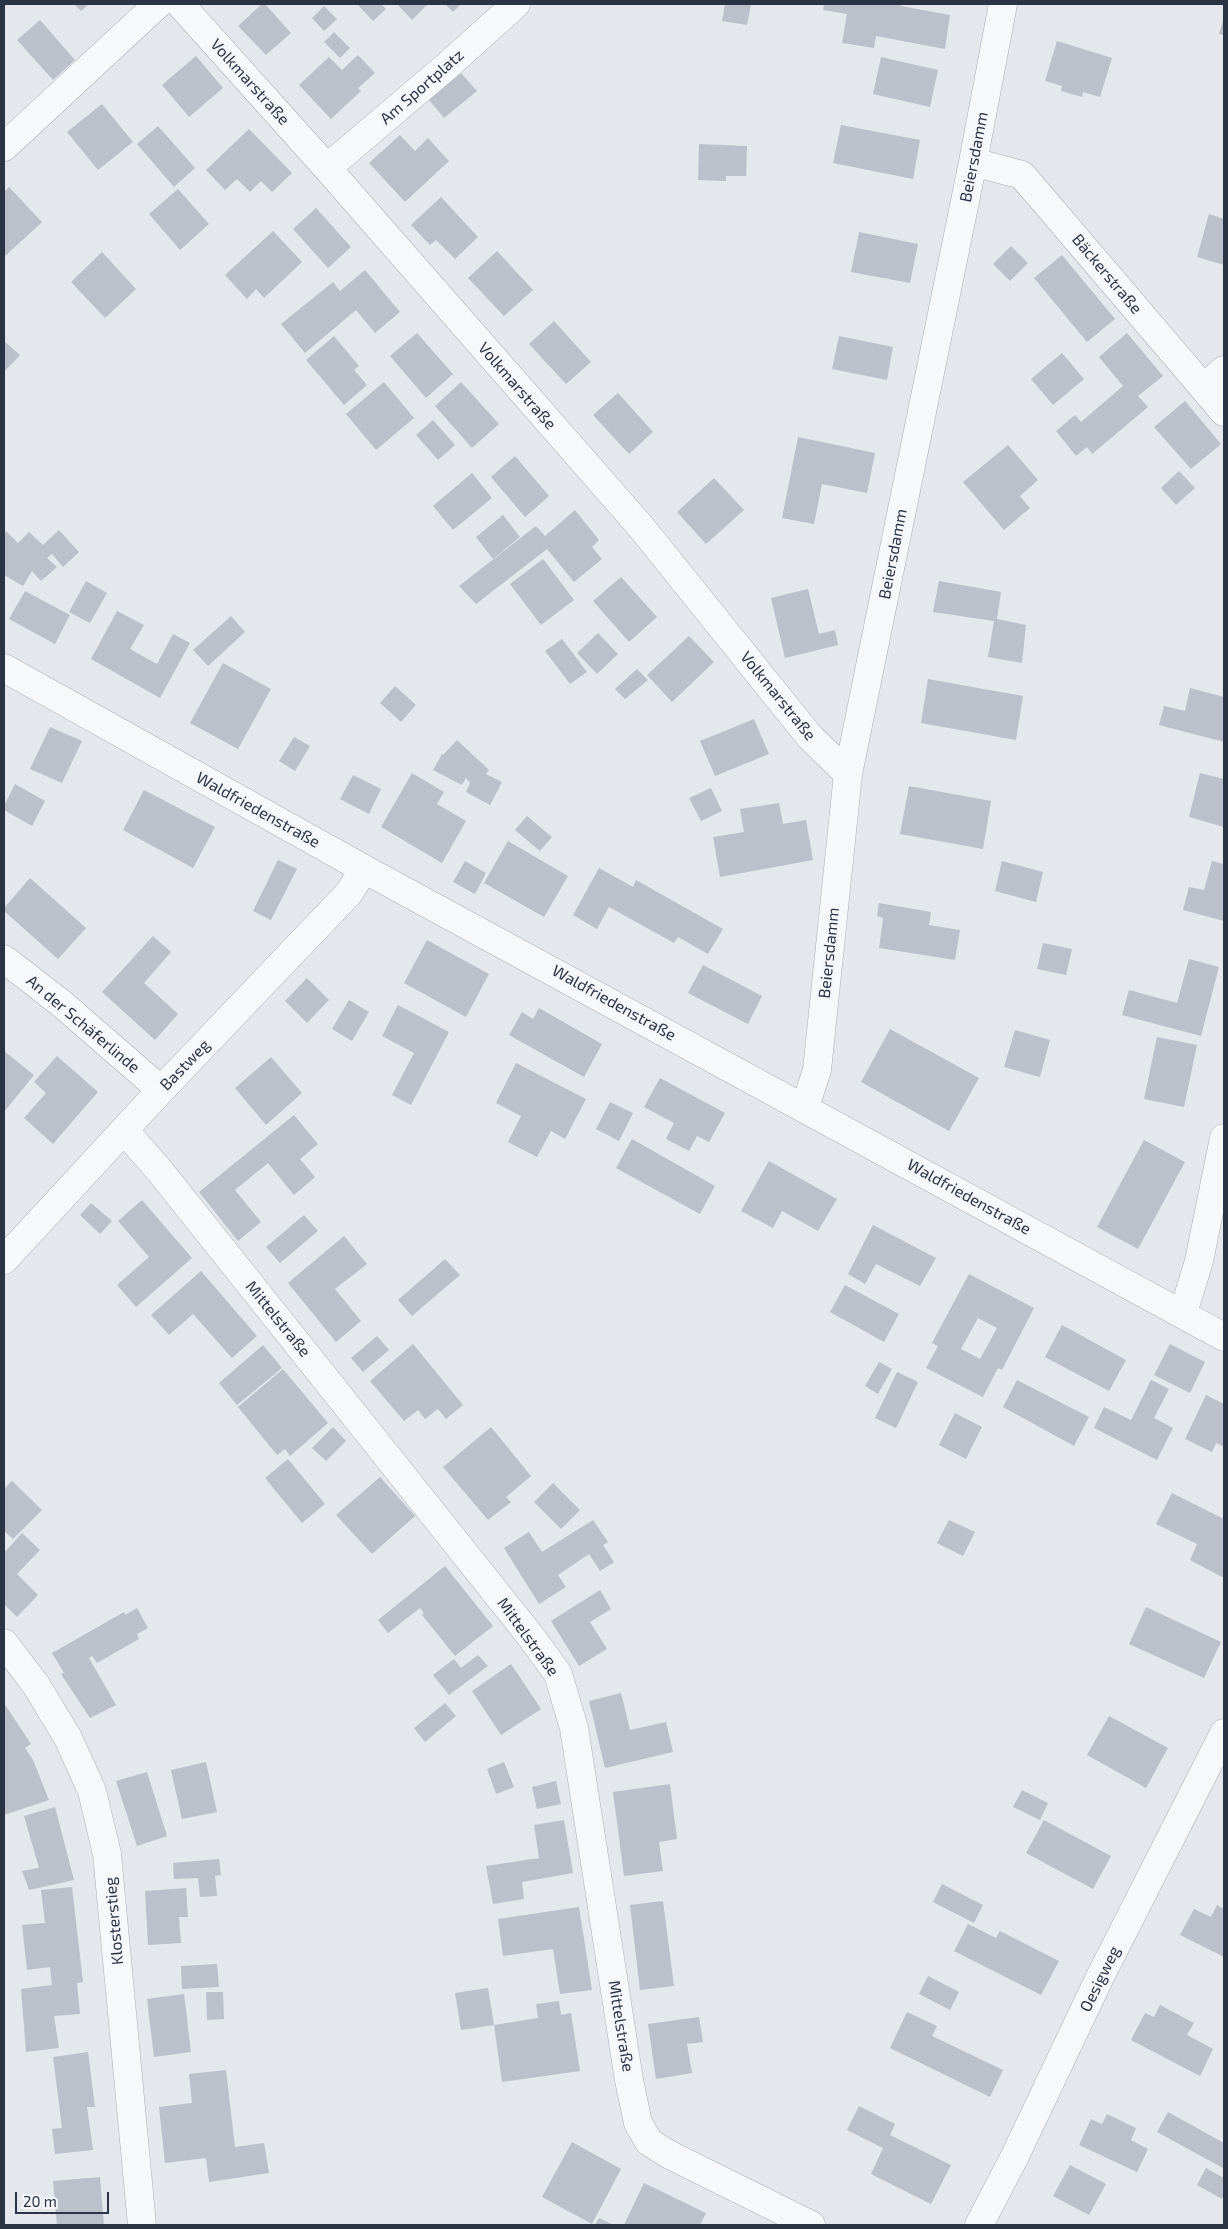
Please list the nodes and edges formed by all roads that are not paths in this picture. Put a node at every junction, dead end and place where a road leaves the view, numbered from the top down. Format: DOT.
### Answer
graph roads {
  1 [pos="158,4"];
  2 [pos="180,4"];
  3 [pos="516,4"];
  4 [pos="1003,4"];
  5 [pos="4,146"];
  6 [pos="973,162"];
  7 [pos="326,168"];
  8 [pos="1224,370"];
  9 [pos="1204,388"];
  10 [pos="1224,412"];
  11 [pos="4,668"];
  12 [pos="848,774"];
  13 [pos="364,869"];
  14 [pos="4,959"];
  15 [pos="161,1090"];
  16 [pos="805,1107"];
  17 [pos="124,1130"];
  18 [pos="1224,1138"];
  19 [pos="4,1260"];
  20 [pos="1183,1313"];
  21 [pos="1224,1337"];
  22 [pos="4,1643"];
  23 [pos="1224,1733"];
  24 [pos="142,2225"];
  25 [pos="811,2225"];
  26 [pos="978,2225"];
  1 -- 5 [label="street"];
  2 -- 7 [label="street, Volkmarstraße"];
  3 -- 7 [label="street, Am Sportplatz"];
  4 -- 6 [label="street, Beiersdamm"];
  6 -- 9 [label="street, Bäckerstraße"];
  6 -- 12 [label="street, Beiersdamm"];
  7 -- 12 [label="street, Volkmarstraße"];
  8 -- 9 [label="street"];
  9 -- 10 [label="street, Bäckerstraße"];
  11 -- 13 [label="street, Waldfriedenstraße"];
  12 -- 16 [label="street, Beiersdamm"];
  13 -- 15 [label="street, Bastweg"];
  13 -- 16 [label="street, Waldfriedenstraße"];
  14 -- 15 [label="street, An der Schäferlinde"];
  15 -- 17 [label="street, Bastweg"];
  16 -- 20 [label="street, Waldfriedenstraße"];
  17 -- 19 [label="street, Bastweg"];
  17 -- 25 [label="street, Mittelstraße"];
  18 -- 20 [label="street"];
  20 -- 21 [label="street, Waldfriedenstraße"];
  22 -- 24 [label="street, Klosterstieg"];
  23 -- 26 [label="street, Oesigweg"];
}
